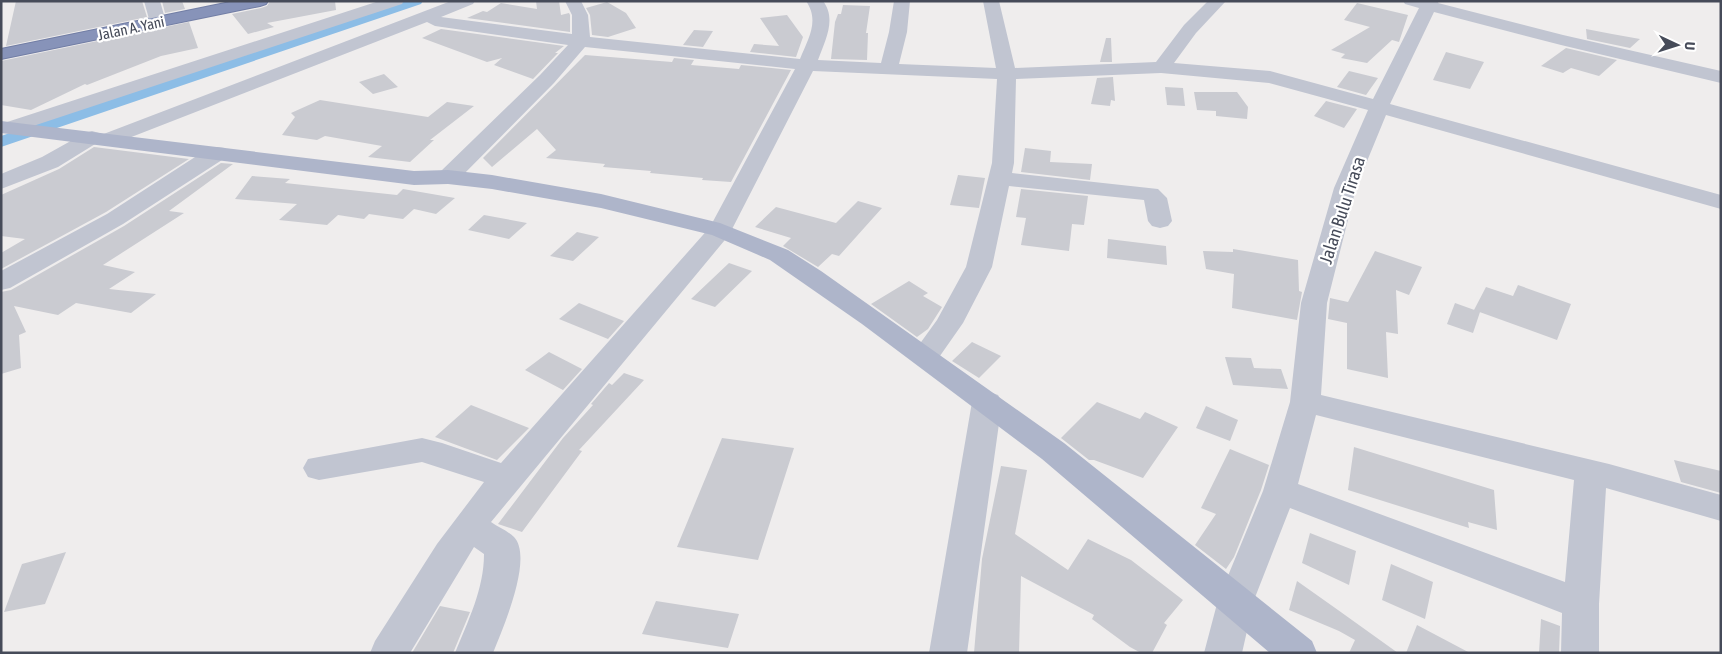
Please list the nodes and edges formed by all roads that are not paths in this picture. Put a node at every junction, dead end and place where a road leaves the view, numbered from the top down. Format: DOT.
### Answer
graph roads {
  1 [pos="152,1"];
  2 [pos="260,1"];
  3 [pos="396,1"];
  4 [pos="467,1"];
  5 [pos="486,1"];
  6 [pos="573,1"];
  7 [pos="814,1"];
  8 [pos="902,1"];
  9 [pos="990,1"];
  10 [pos="1218,1"];
  11 [pos="1411,1"];
  12 [pos="1430,4"];
  13 [pos="435,21"];
  14 [pos="157,22"];
  15 [pos="581,41"];
  16 [pos="1,54"];
  17 [pos="807,66"];
  18 [pos="1161,67"];
  19 [pos="888,70"];
  20 [pos="1007,74"];
  21 [pos="1721,77"];
  22 [pos="1380,107"];
  23 [pos="13,130"];
  24 [pos="102,139"];
  25 [pos="217,153"];
  26 [pos="448,177"];
  27 [pos="1000,178"];
  28 [pos="1,182"];
  29 [pos="1721,202"];
  30 [pos="1160,221"];
  31 [pos="720,230"];
  32 [pos="1,282"];
  33 [pos="925,356"];
  34 [pos="987,402"];
  35 [pos="1305,402"];
  36 [pos="319,468"];
  37 [pos="1591,472"];
  38 [pos="508,478"];
  39 [pos="1280,491"];
  40 [pos="1721,508"];
  41 [pos="469,525"];
  42 [pos="1236,600"];
  43 [pos="1581,604"];
  44 [pos="389,653"];
  45 [pos="474,653"];
  46 [pos="948,653"];
  47 [pos="1224,653"];
  48 [pos="1298,653"];
  49 [pos="1580,653"];
  1 -- 14 [label="street"];
  2 -- 14 [label="highway, Jalan A. Yani"];
  3 -- 23 [label="street"];
  4 -- 24 [label="street"];
  5 -- 13 [label="street"];
  6 -- 15 [label="street"];
  7 -- 17 [label="street"];
  8 -- 19 [label="street"];
  9 -- 20 [label="street"];
  10 -- 18 [label="street"];
  11 -- 12 [label="street"];
  12 -- 21 [label="street"];
  12 -- 22 [label="street, Jalan Bulu Tirasa"];
  13 -- 15 [label="street"];
  13 -- 24 [label="street"];
  14 -- 16 [label="highway, Jalan A. Yani"];
  15 -- 17 [label="street"];
  15 -- 26 [label="street"];
  17 -- 19 [label="street"];
  17 -- 31 [label="street"];
  18 -- 20 [label="street"];
  18 -- 22 [label="street"];
  19 -- 20 [label="street"];
  20 -- 27 [label="street"];
  22 -- 29 [label="street"];
  22 -- 35 [label="street, Jalan Bulu Tirasa"];
  23 -- 24 [label="main road"];
  24 -- 25 [label="main road"];
  24 -- 28 [label="street"];
  25 -- 26 [label="main road"];
  25 -- 32 [label="street"];
  26 -- 31 [label="main road"];
  27 -- 30 [label="street"];
  27 -- 33 [label="street"];
  31 -- 33 [label="main road"];
  31 -- 38 [label="street"];
  33 -- 34 [label="main road"];
  34 -- 42 [label="main road"];
  34 -- 46 [label="street"];
  35 -- 37 [label="street"];
  35 -- 39 [label="street, Jalan Bulu Tirasa"];
  36 -- 38 [label="street"];
  37 -- 40 [label="street"];
  37 -- 43 [label="street"];
  38 -- 41 [label="street"];
  39 -- 42 [label="street, Jalan Bulu Tirasa"];
  39 -- 43 [label="street"];
  41 -- 44 [label="street"];
  41 -- 45 [label="street"];
  42 -- 47 [label="street, Jalan Bulu Tirasa"];
  42 -- 48 [label="main road"];
  43 -- 49 [label="street"];
}
